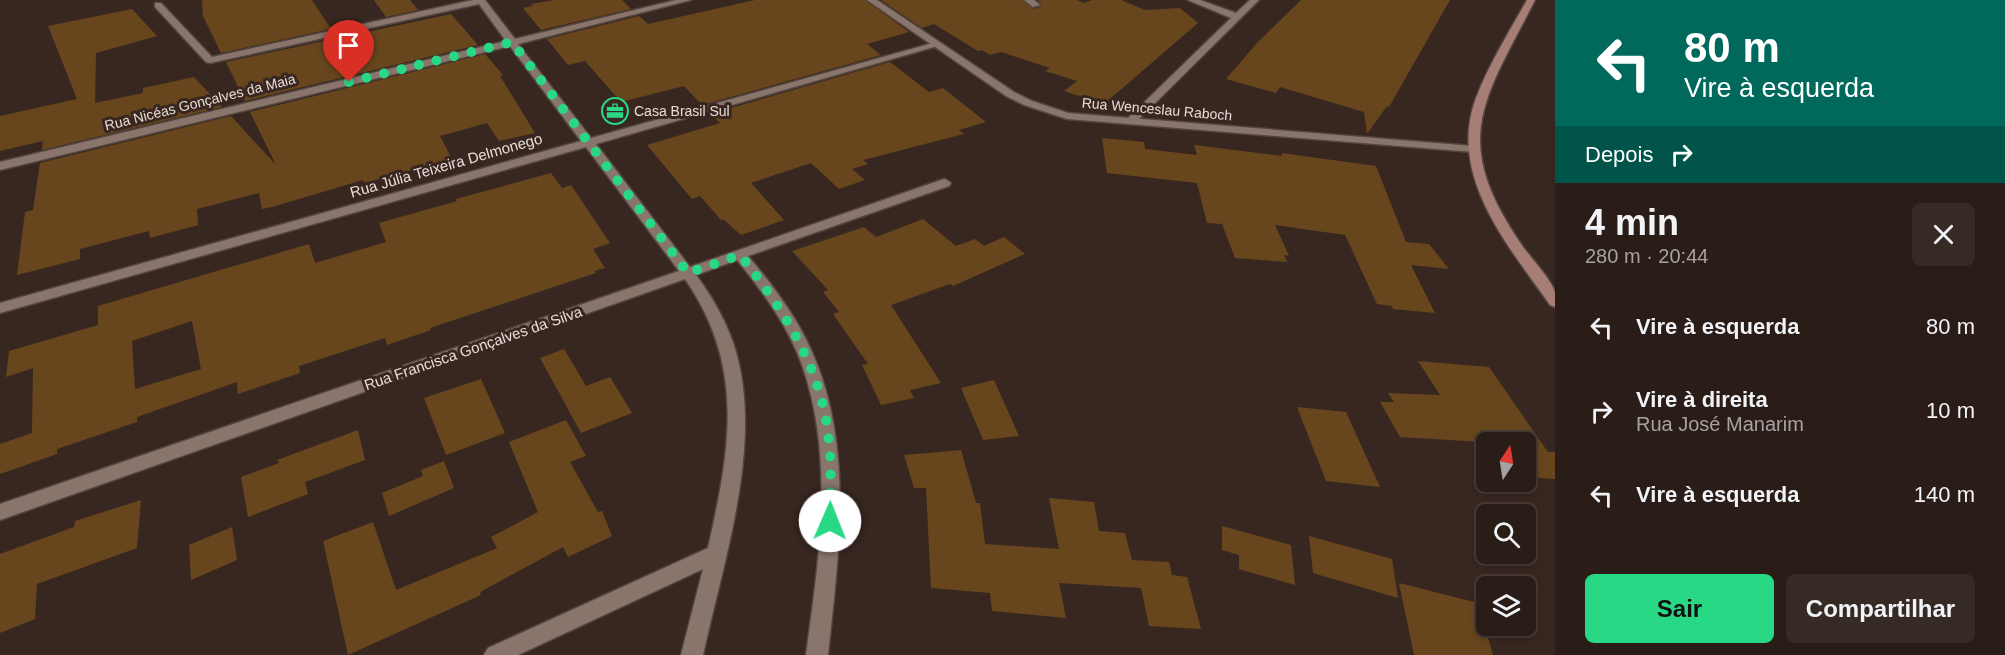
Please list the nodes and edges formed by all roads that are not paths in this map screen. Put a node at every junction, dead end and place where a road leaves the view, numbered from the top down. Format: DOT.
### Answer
graph roads {
  1 [pos="687,0"];
  2 [pos="871,0"];
  3 [pos="1192,0"];
  4 [pos="1255,0"];
  5 [pos="1531,0"];
  6 [pos="480,1"];
  7 [pos="159,5"];
  8 [pos="1237,17"];
  9 [pos="512,42"];
  10 [pos="936,45"];
  11 [pos="1130,122"];
  12 [pos="589,142"];
  13 [pos="1473,149"];
  14 [pos="0,166"];
  15 [pos="945,183"];
  16 [pos="740,255"];
  17 [pos="688,273"];
  18 [pos="1555,302"];
  19 [pos="0,308"];
  20 [pos="0,512"];
  21 [pos="715,554"];
  22 [pos="495,655"];
  23 [pos="692,655"];
  24 [pos="816,655"];
  1 -- 9 [label="street, Rua Nicéas Gonçalves da Maia"];
  2 -- 10 [label="street, Rua Wenceslau Raboch"];
  3 -- 8 [label="street"];
  4 -- 8 [label="street"];
  5 -- 13 [label="main road"];
  6 -- 7 [label="street"];
  6 -- 9 [label="street"];
  8 -- 11 [label="street"];
  9 -- 12 [label="street"];
  9 -- 14 [label="street, Rua Nicéas Gonçalves da Maia"];
  10 -- 11 [label="street, Rua Wenceslau Raboch"];
  10 -- 12 [label="street, Rua Júlia Teixeira Delmonego"];
  11 -- 13 [label="street, Rua Wenceslau Raboch"];
  12 -- 17 [label="street"];
  12 -- 19 [label="street, Rua Júlia Teixeira Delmonego"];
  13 -- 18 [label="main road"];
  15 -- 16 [label="street, Rua Francisca Gonçalves da Silva"];
  16 -- 17 [label="street, Rua Francisca Gonçalves da Silva"];
  16 -- 24 [label="street"];
  17 -- 20 [label="street, Rua Francisca Gonçalves da Silva"];
  17 -- 21 [label="street"];
  21 -- 22 [label="street"];
  21 -- 23 [label="street"];
}
